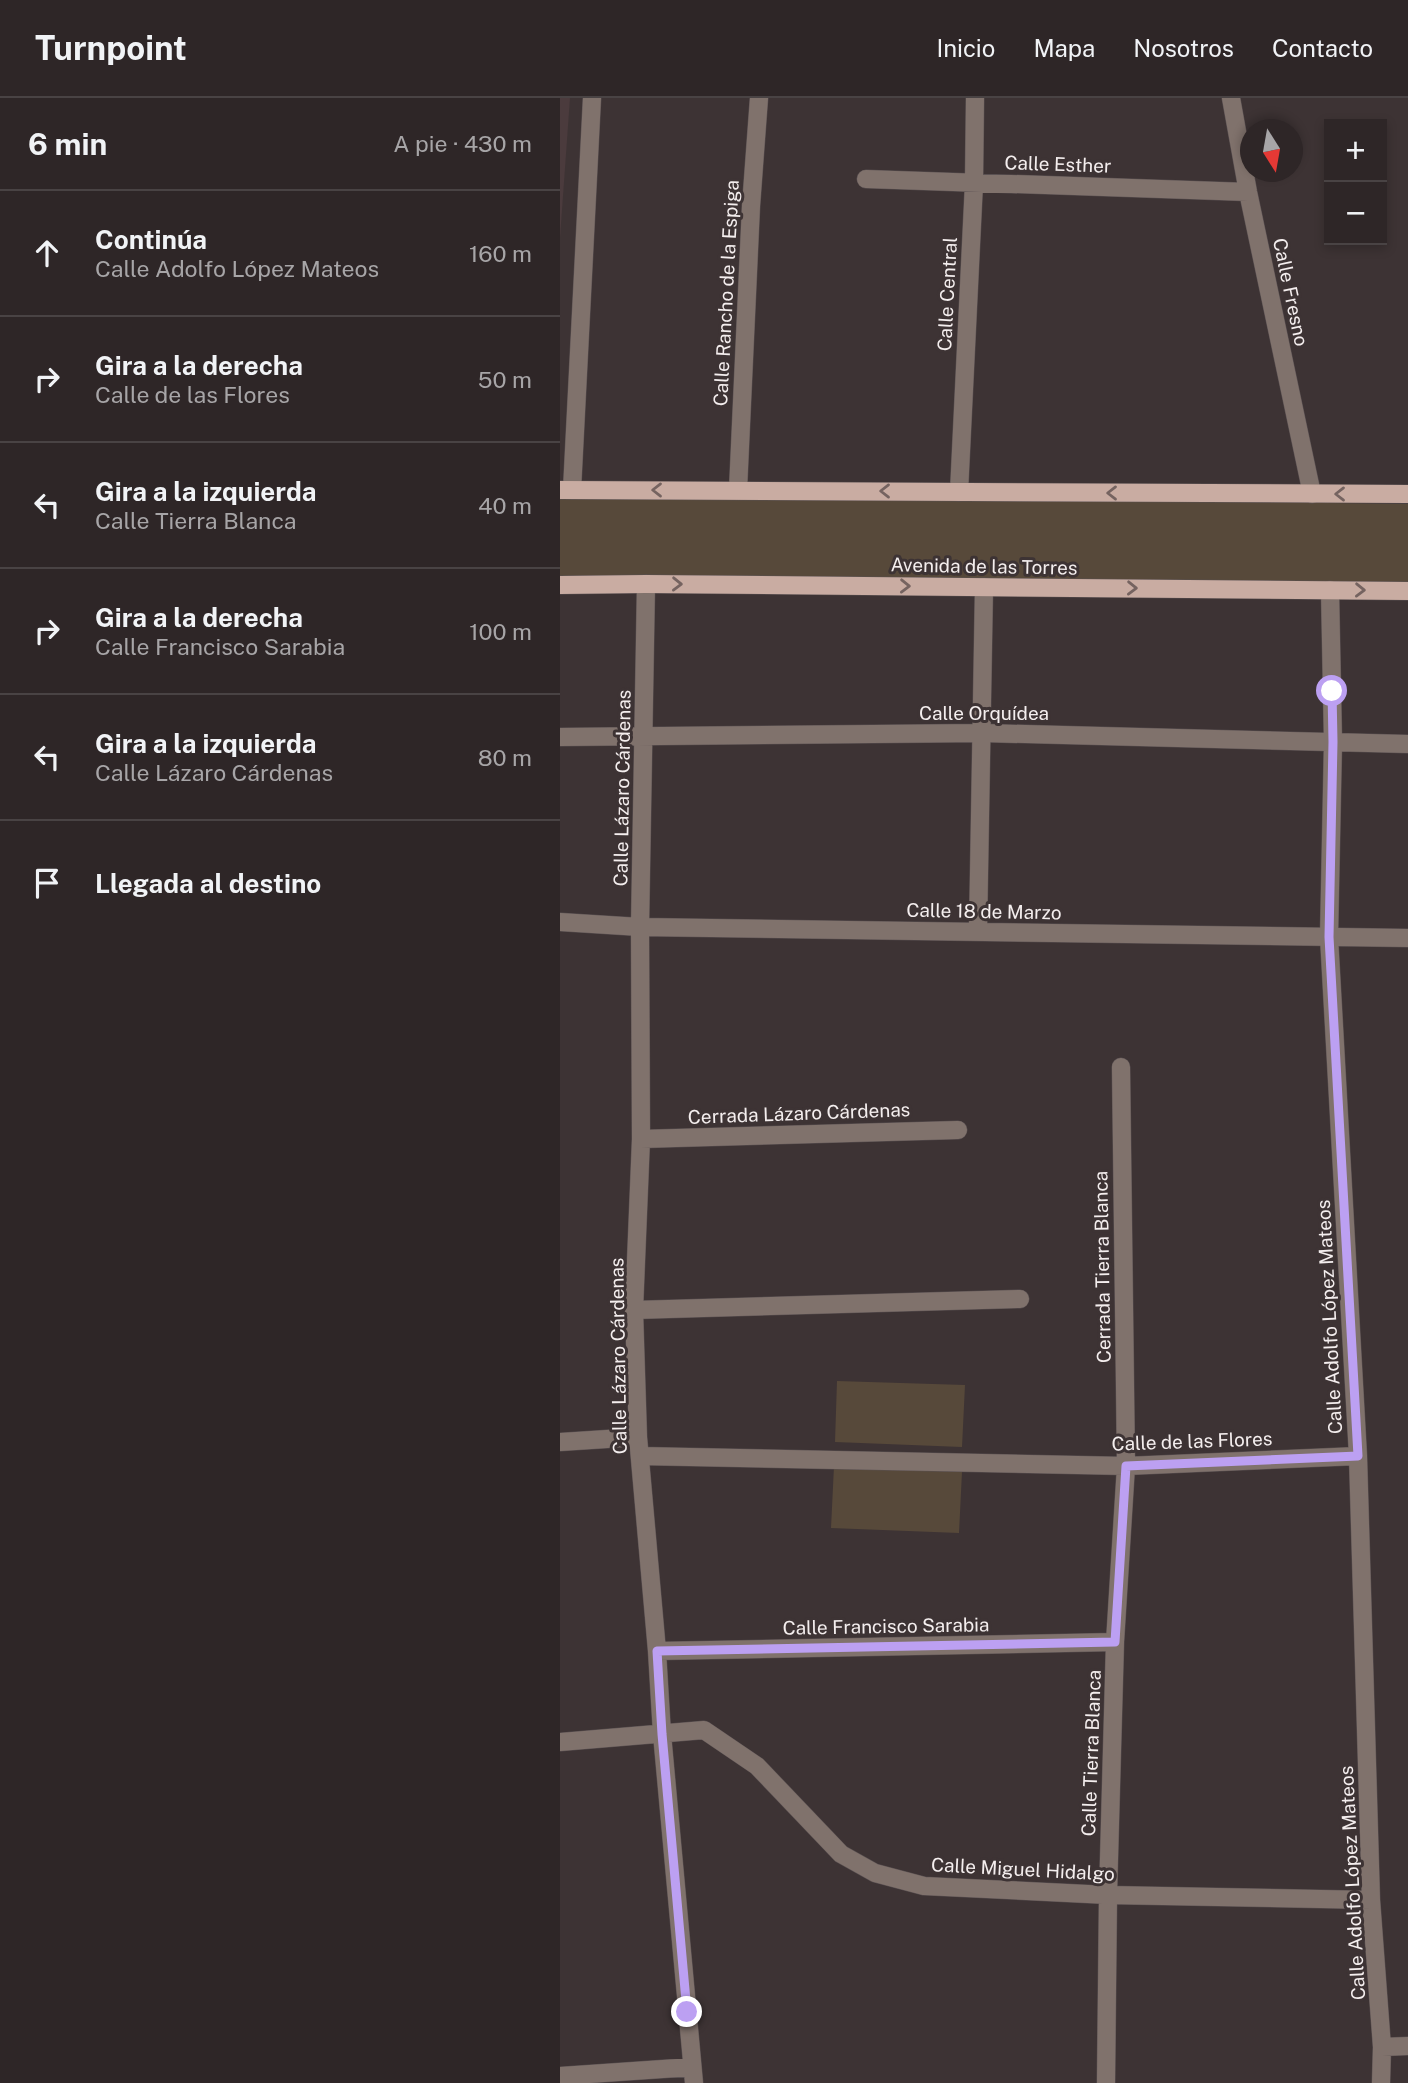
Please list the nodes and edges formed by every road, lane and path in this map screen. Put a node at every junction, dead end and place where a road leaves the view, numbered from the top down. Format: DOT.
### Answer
graph roads {
  1 [pos="592,98"];
  2 [pos="759,98"];
  3 [pos="975,98"];
  4 [pos="1231,98"];
  5 [pos="866,179"];
  6 [pos="974,183"];
  7 [pos="1248,192"];
  8 [pos="566,490"];
  9 [pos="737,490"];
  10 [pos="959,492"];
  11 [pos="1312,494"];
  12 [pos="1408,494"];
  13 [pos="646,584"];
  14 [pos="560,585"];
  15 [pos="984,587"];
  16 [pos="1331,590"];
  17 [pos="1408,591"];
  18 [pos="982,733"];
  19 [pos="644,736"];
  20 [pos="560,737"];
  21 [pos="1333,742"];
  22 [pos="1408,744"];
  23 [pos="560,922"];
  24 [pos="640,927"];
  25 [pos="978,932"];
  26 [pos="1329,937"];
  27 [pos="1408,938"];
  28 [pos="1121,1067"];
  29 [pos="958,1130"];
  30 [pos="641,1139"];
  31 [pos="1020,1299"];
  32 [pos="634,1310"];
  33 [pos="638,1437"];
  34 [pos="560,1442"];
  35 [pos="640,1456"];
  36 [pos="1358,1456"];
  37 [pos="1126,1466"];
  38 [pos="1115,1642"];
  39 [pos="657,1651"];
  40 [pos="662,1734"];
  41 [pos="560,1742"];
  42 [pos="1108,1895"];
  43 [pos="1371,1900"];
  44 [pos="1408,2046"];
  45 [pos="1382,2047"];
  46 [pos="693,2075"];
  47 [pos="560,2076"];
  48 [pos="1106,2083"];
  49 [pos="1381,2083"];
  1 -- 8 [label="street"];
  2 -- 9 [label="street, Calle Rancho de la Espiga"];
  3 -- 6 [label="street, Calle Central"];
  4 -- 7 [label="street, Calle Fresno"];
  5 -- 6 [label="street, Calle Esther"];
  6 -- 7 [label="street, Calle Esther"];
  6 -- 10 [label="street, Calle Central"];
  7 -- 11 [label="street, Calle Fresno"];
  9 -- 8 [label="main road, one-way"];
  10 -- 9 [label="main road, one-way"];
  11 -- 10 [label="main road, one-way"];
  12 -- 11 [label="main road, one-way"];
  13 -- 14 [label="main road, Avenida de las Torres"];
  13 -- 15 [label="main road, Avenida de las Torres, one-way"];
  13 -- 19 [label="street, Calle Lázaro Cárdenas"];
  15 -- 16 [label="main road, Avenida de las Torres, one-way"];
  15 -- 18 [label="street"];
  16 -- 17 [label="main road, Avenida de las Torres, one-way"];
  16 -- 21 [label="street, Calle Adolfo López Mateos"];
  18 -- 19 [label="street, Calle Orquídea"];
  18 -- 21 [label="street, Calle Orquídea"];
  18 -- 25 [label="street"];
  19 -- 20 [label="street, Calle Orquídea"];
  19 -- 24 [label="street, Calle Lázaro Cárdenas"];
  21 -- 22 [label="street, Calle Orquídea"];
  21 -- 26 [label="street, Calle Adolfo López Mateos"];
  23 -- 24 [label="street, Calle 18 de Marzo"];
  24 -- 25 [label="street, Calle 18 de Marzo"];
  24 -- 30 [label="street, Calle Lázaro Cárdenas"];
  25 -- 26 [label="street, Calle 18 de Marzo"];
  26 -- 27 [label="street, Calle 18 de Marzo"];
  26 -- 36 [label="street, Calle Adolfo López Mateos"];
  28 -- 37 [label="street, Cerrada Tierra Blanca"];
  29 -- 30 [label="street, Cerrada Lázaro Cárdenas"];
  30 -- 32 [label="street, Calle Lázaro Cárdenas"];
  31 -- 32 [label="street"];
  32 -- 33 [label="street, Calle Lázaro Cárdenas"];
  33 -- 34 [label="street"];
  33 -- 35 [label="street, Calle Lázaro Cárdenas"];
  35 -- 37 [label="street, Calle de las Flores"];
  35 -- 39 [label="street, Calle Lázaro Cárdenas"];
  36 -- 37 [label="street, Calle de las Flores"];
  36 -- 43 [label="street, Calle Adolfo López Mateos"];
  37 -- 38 [label="street, Calle Tierra Blanca"];
  38 -- 39 [label="street, Calle Francisco Sarabia"];
  38 -- 42 [label="street, Calle Tierra Blanca"];
  39 -- 40 [label="street, Calle Lázaro Cárdenas"];
  40 -- 41 [label="street, Calle Miguel Hidalgo"];
  40 -- 42 [label="street, Calle Miguel Hidalgo"];
  40 -- 46 [label="street, Calle Lázaro Cárdenas"];
  42 -- 43 [label="street, Calle Miguel Hidalgo"];
  42 -- 48 [label="street, Calle Tierra Blanca"];
  43 -- 45 [label="street, Calle Adolfo López Mateos"];
  44 -- 45 [label="street"];
  45 -- 49 [label="street, Calle Adolfo López Mateos"];
  46 -- 47 [label="street"];
}
